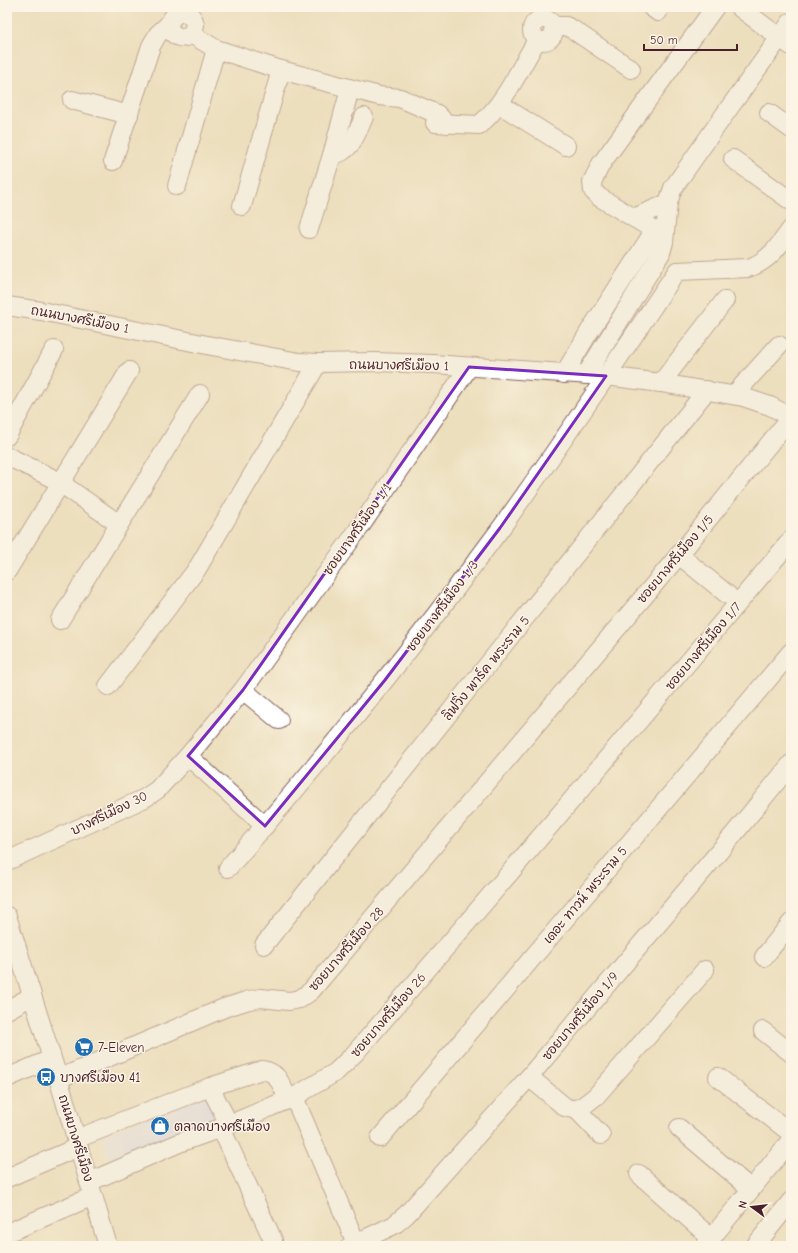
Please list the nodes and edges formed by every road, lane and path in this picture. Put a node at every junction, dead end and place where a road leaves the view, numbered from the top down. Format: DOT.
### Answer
graph roads {
  1 [pos="715,7"];
  2 [pos="739,7"];
  3 [pos="177,13"];
  4 [pos="551,17"];
  5 [pos="791,22"];
  6 [pos="786,42"];
  7 [pos="216,49"];
  8 [pos="632,69"];
  9 [pos="281,70"];
  10 [pos="350,89"];
  11 [pos="72,100"];
  12 [pos="499,104"];
  13 [pos="769,113"];
  14 [pos="129,115"];
  15 [pos="364,117"];
  16 [pos="791,129"];
  17 [pos="566,146"];
  18 [pos="332,155"];
  19 [pos="733,158"];
  20 [pos="113,161"];
  21 [pos="177,186"];
  22 [pos="791,201"];
  23 [pos="668,203"];
  24 [pos="242,206"];
  25 [pos="634,218"];
  26 [pos="309,229"];
  27 [pos="791,229"];
  28 [pos="657,237"];
  29 [pos="726,300"];
  30 [pos="7,306"];
  31 [pos="779,344"];
  32 [pos="54,350"];
  33 [pos="318,363"];
  34 [pos="469,367"];
  35 [pos="129,371"];
  36 [pos="564,374"];
  37 [pos="586,375"];
  38 [pos="606,376"];
  39 [pos="661,384"];
  40 [pos="707,390"];
  41 [pos="200,394"];
  42 [pos="734,395"];
  43 [pos="791,417"];
  44 [pos="7,436"];
  45 [pos="7,456"];
  46 [pos="61,483"];
  47 [pos="119,524"];
  48 [pos="791,540"];
  49 [pos="679,555"];
  50 [pos="7,571"];
  51 [pos="728,595"];
  52 [pos="60,620"];
  53 [pos="791,652"];
  54 [pos="108,686"];
  55 [pos="243,690"];
  56 [pos="557,700"];
  57 [pos="279,720"];
  58 [pos="614,751"];
  59 [pos="188,756"];
  60 [pos="791,764"];
  61 [pos="265,826"];
  62 [pos="7,861"];
  63 [pos="228,868"];
  64 [pos="7,916"];
  65 [pos="791,923"];
  66 [pos="264,945"];
  67 [pos="764,957"];
  68 [pos="705,970"];
  69 [pos="32,996"];
  70 [pos="7,1010"];
  71 [pos="763,1031"];
  72 [pos="791,1053"];
  73 [pos="51,1059"];
  74 [pos="529,1077"];
  75 [pos="718,1077"];
  76 [pos="7,1078"];
  77 [pos="58,1079"];
  78 [pos="210,1087"];
  79 [pos="291,1098"];
  80 [pos="577,1110"];
  81 [pos="225,1126"];
  82 [pos="679,1128"];
  83 [pos="791,1133"];
  84 [pos="601,1135"];
  85 [pos="380,1138"];
  86 [pos="791,1140"];
  87 [pos="77,1143"];
  88 [pos="638,1174"];
  89 [pos="7,1178"];
  90 [pos="91,1189"];
  91 [pos="751,1190"];
  92 [pos="791,1201"];
  93 [pos="7,1233"];
  94 [pos="273,1240"];
  95 [pos="708,1242"];
  96 [pos="353,1244"];
  97 [pos="108,1246"];
  98 [pos="755,1246"];
  1 -- 25 [label="street"];
  2 -- 6 [label="street"];
  3 -- 7 [label="street"];
  3 -- 14 [label="street"];
  4 -- 8 [label="street"];
  4 -- 12 [label="street"];
  5 -- 6 [label="street"];
  6 -- 23 [label="street"];
  7 -- 9 [label="street"];
  7 -- 21 [label="street"];
  9 -- 10 [label="street"];
  9 -- 24 [label="street"];
  10 -- 12 [label="street"];
  10 -- 18 [label="street"];
  11 -- 14 [label="street"];
  12 -- 17 [label="street"];
  13 -- 16 [label="street"];
  14 -- 20 [label="street"];
  15 -- 18 [label="street"];
  18 -- 26 [label="street"];
  19 -- 22 [label="street"];
  23 -- 25 [label="street"];
  23 -- 28 [label="street"];
  25 -- 28 [label="street"];
  27 -- 38 [label="street, ซอยบางศรีเมือง 1/3"];
  28 -- 36 [label="street"];
  28 -- 37 [label="street"];
  29 -- 39 [label="street"];
  30 -- 33 [label="street, ถนนบางศรีเมือง 1"];
  31 -- 42 [label="street"];
  32 -- 44 [label="street"];
  33 -- 34 [label="street, ถนนบางศรีเมือง 1"];
  33 -- 54 [label="street"];
  34 -- 36 [label="street, ถนนบางศรีเมือง 1"];
  34 -- 55 [label="street, ซอยบางศรีเมือง 1/1"];
  35 -- 46 [label="street"];
  36 -- 37 [label="street, ถนนบางศรีเมือง 1"];
  37 -- 38 [label="street, ถนนบางศรีเมือง 1"];
  38 -- 39 [label="street, ถนนบางศรีเมือง 1"];
  38 -- 61 [label="street, ซอยบางศรีเมือง 1/3"];
  39 -- 40 [label="street, ถนนบางศรีเมือง 1"];
  40 -- 42 [label="street, ถนนบางศรีเมือง 1"];
  40 -- 66 [label="street, ลิฟวิ่ง พาร์ค พระราม 5"];
  41 -- 47 [label="street"];
  42 -- 43 [label="street, ถนนบางศรีเมือง 1"];
  43 -- 49 [label="street, ซอยบางศรีเมือง 1/5"];
  45 -- 46 [label="street"];
  46 -- 47 [label="street"];
  46 -- 50 [label="street"];
  47 -- 52 [label="street"];
  48 -- 58 [label="street, ซอยบางศรีเมือง 1/7"];
  49 -- 51 [label="street"];
  49 -- 56 [label="street, ซอยบางศรีเมือง 1/5"];
  53 -- 85 [label="street, เดอะ ทาวน์ พระราม 5"];
  55 -- 57 [label="street"];
  55 -- 59 [label="street, บางศรีเมือง 30"];
  56 -- 77 [label="street, ซอยบางศรีเมือง 28"];
  58 -- 79 [label="street, ซอยบางศรีเมือง 26"];
  59 -- 61 [label="street"];
  59 -- 62 [label="street, บางศรีเมือง 30"];
  60 -- 74 [label="street, ซอยบางศรีเมือง 1/9"];
  61 -- 63 [label="street, ซอยบางศรีเมือง 1/3"];
  64 -- 69 [label="street, ถนนบางศรีเมือง"];
  65 -- 67 [label="street"];
  68 -- 80 [label="street"];
  69 -- 70 [label="street"];
  69 -- 73 [label="street, ถนนบางศรีเมือง"];
  71 -- 72 [label="street"];
  73 -- 76 [label="street"];
  73 -- 77 [label="street, ถนนบางศรีเมือง"];
  74 -- 80 [label="street"];
  74 -- 96 [label="street, ซอยบางศรีเมือง 1/9"];
  75 -- 83 [label="street"];
  77 -- 87 [label="street, ถนนบางศรีเมือง"];
  78 -- 79 [label="street"];
  78 -- 81 [label="street"];
  78 -- 87 [label="street"];
  79 -- 81 [label="street, ซอยบางศรีเมือง 26"];
  79 -- 96 [label="street"];
  80 -- 84 [label="street"];
  81 -- 90 [label="street, ซอยบางศรีเมือง 26"];
  81 -- 94 [label="street"];
  82 -- 91 [label="street"];
  86 -- 91 [label="street"];
  87 -- 89 [label="street"];
  87 -- 90 [label="street, ถนนบางศรีเมือง"];
  88 -- 95 [label="street"];
  90 -- 93 [label="street, ซอยบางศรีเมือง 26"];
  90 -- 97 [label="street, ถนนบางศรีเมือง"];
  91 -- 95 [label="street"];
  92 -- 98 [label="street"];
}
